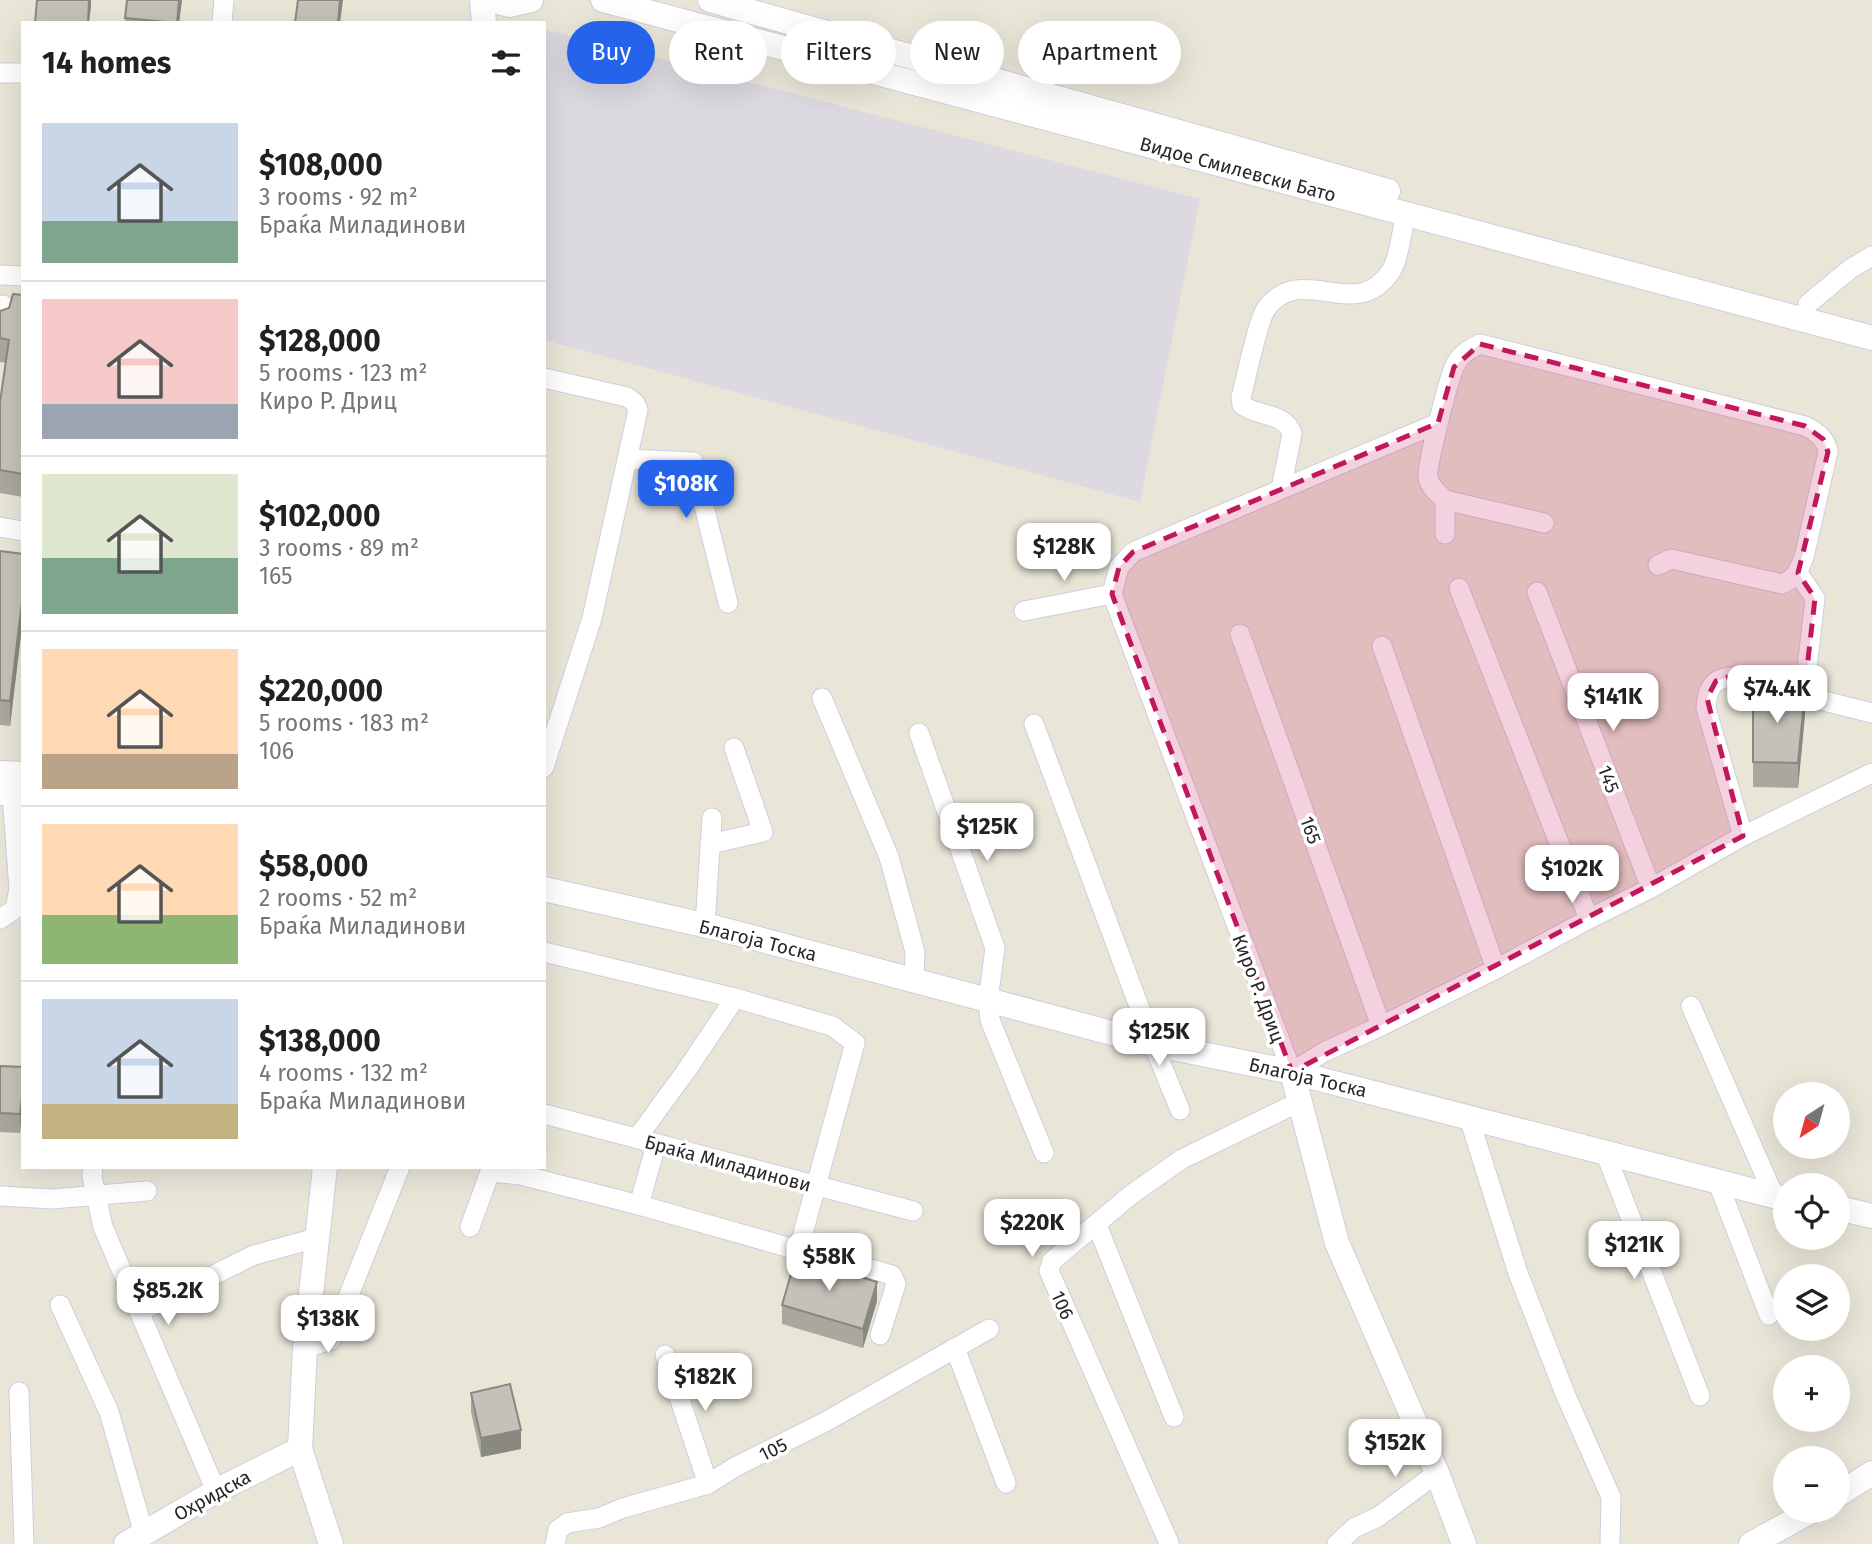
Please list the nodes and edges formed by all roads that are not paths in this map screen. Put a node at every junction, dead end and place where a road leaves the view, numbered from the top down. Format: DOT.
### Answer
graph roads {
  1 [pos="224,0"];
  2 [pos="482,0"];
  3 [pos="492,0"];
  4 [pos="603,0"];
  5 [pos="710,0"];
  6 [pos="529,1"];
  7 [pos="222,21"];
  8 [pos="484,21"];
  9 [pos="510,21"];
  10 [pos="0,73"];
  11 [pos="21,74"];
  12 [pos="1406,214"];
  13 [pos="1872,256"];
  14 [pos="0,275"];
  15 [pos="21,276"];
  16 [pos="1808,304"];
  17 [pos="1872,320"];
  18 [pos="1872,338"];
  19 [pos="546,378"];
  20 [pos="1438,423"];
  21 [pos="628,458"];
  22 [pos="1281,489"];
  23 [pos="1446,499"];
  24 [pos="1544,523"];
  25 [pos="0,527"];
  26 [pos="21,531"];
  27 [pos="1445,534"];
  28 [pos="1658,565"];
  29 [pos="1798,573"];
  30 [pos="1458,588"];
  31 [pos="1536,592"];
  32 [pos="1112,594"];
  33 [pos="728,603"];
  34 [pos="1024,611"];
  35 [pos="1240,634"];
  36 [pos="1381,646"];
  37 [pos="1804,695"];
  38 [pos="822,698"];
  39 [pos="1872,713"];
  40 [pos="1034,724"];
  41 [pos="919,733"];
  42 [pos="734,748"];
  43 [pos="546,761"];
  44 [pos="1872,773"];
  45 [pos="12,786"];
  46 [pos="712,818"];
  47 [pos="1743,836"];
  48 [pos="710,844"];
  49 [pos="1651,888"];
  50 [pos="546,889"];
  51 [pos="0,919"];
  52 [pos="1589,919"];
  53 [pos="705,925"];
  54 [pos="546,952"];
  55 [pos="1496,969"];
  56 [pos="914,980"];
  57 [pos="735,998"];
  58 [pos="988,1000"];
  59 [pos="1692,1006"];
  60 [pos="1381,1026"];
  61 [pos="1153,1044"];
  62 [pos="1292,1072"];
  63 [pos="1301,1101"];
  64 [pos="1180,1110"];
  65 [pos="546,1115"];
  66 [pos="1469,1118"];
  67 [pos="647,1141"];
  68 [pos="1605,1152"];
  69 [pos="1044,1153"];
  70 [pos="93,1169"];
  71 [pos="325,1169"];
  72 [pos="399,1169"];
  73 [pos="1718,1182"];
  74 [pos="1773,1184"];
  75 [pos="818,1187"];
  76 [pos="147,1191"];
  77 [pos="96,1194"];
  78 [pos="0,1196"];
  79 [pos="1773,1196"];
  80 [pos="639,1205"];
  81 [pos="913,1211"];
  82 [pos="1850,1211"];
  83 [pos="1872,1216"];
  84 [pos="1097,1225"];
  85 [pos="470,1227"];
  86 [pos="316,1238"];
  87 [pos="799,1248"];
  88 [pos="61,1305"];
  89 [pos="139,1312"];
  90 [pos="1769,1315"];
  91 [pos="989,1329"];
  92 [pos="880,1335"];
  93 [pos="305,1348"];
  94 [pos="955,1348"];
  95 [pos="665,1355"];
  96 [pos="19,1392"];
  97 [pos="1700,1396"];
  98 [pos="1174,1417"];
  99 [pos="300,1449"];
  100 [pos="1437,1473"];
  101 [pos="1872,1473"];
  102 [pos="1006,1483"];
  103 [pos="708,1484"];
  104 [pos="1850,1487"];
  105 [pos="216,1491"];
  106 [pos="1789,1523"];
  107 [pos="135,1539"];
  108 [pos="1168,1543"];
  109 [pos="24,1544"];
  110 [pos="331,1544"];
  111 [pos="555,1544"];
  112 [pos="1337,1544"];
  113 [pos="1464,1544"];
  114 [pos="1610,1544"];
  115 [pos="1751,1544"];
  1 -- 7 [label="street"];
  2 -- 8 [label="street"];
  3 -- 6 [label="street"];
  4 -- 12 [label="street, Видое Смилевски Бато"];
  5 -- 16 [label="street, Видое Смилевски Бато"];
  6 -- 9 [label="street"];
  10 -- 11 [label="street"];
  12 -- 18 [label="street, Видое Смилевски Бато"];
  12 -- 22 [label="street"];
  13 -- 16 [label="street"];
  14 -- 15 [label="street"];
  16 -- 17 [label="street, Видое Смилевски Бато"];
  19 -- 21 [label="street"];
  20 -- 22 [label="street"];
  20 -- 23 [label="street"];
  20 -- 29 [label="street"];
  21 -- 33 [label="street"];
  21 -- 43 [label="street"];
  22 -- 32 [label="street"];
  23 -- 24 [label="street"];
  23 -- 27 [label="street"];
  25 -- 26 [label="street"];
  28 -- 29 [label="street"];
  29 -- 37 [label="street"];
  30 -- 52 [label="street"];
  31 -- 49 [label="street, 145"];
  32 -- 34 [label="street"];
  32 -- 62 [label="street, Киро Р. Дриц"];
  35 -- 60 [label="street, 165"];
  36 -- 55 [label="street"];
  37 -- 39 [label="street"];
  37 -- 47 [label="street"];
  38 -- 56 [label="street"];
  40 -- 61 [label="street"];
  41 -- 58 [label="street"];
  42 -- 48 [label="street"];
  44 -- 47 [label="street"];
  45 -- 51 [label="street"];
  46 -- 48 [label="street"];
  47 -- 49 [label="street"];
  48 -- 53 [label="street"];
  49 -- 52 [label="street"];
  50 -- 53 [label="street, Благоја Тоска"];
  52 -- 55 [label="street"];
  53 -- 56 [label="street, Благоја Тоска"];
  54 -- 57 [label="street"];
  55 -- 60 [label="street"];
  56 -- 58 [label="street, Благоја Тоска"];
  57 -- 67 [label="street"];
  57 -- 75 [label="street"];
  58 -- 61 [label="street, Благоја Тоска"];
  58 -- 69 [label="street"];
  59 -- 74 [label="street"];
  60 -- 62 [label="street"];
  61 -- 62 [label="street, Благоја Тоска"];
  61 -- 64 [label="street"];
  62 -- 63 [label="street, Киро Р. Дриц"];
  62 -- 66 [label="street, Благоја Тоска"];
  63 -- 84 [label="street, 106"];
  63 -- 100 [label="street, Киро Р. Дриц"];
  65 -- 67 [label="street, Браќа Миладинови"];
  66 -- 68 [label="street, Благоја Тоска"];
  66 -- 114 [label="street"];
  67 -- 75 [label="street, Браќа Миладинови"];
  67 -- 80 [label="street"];
  68 -- 73 [label="street, Благоја Тоска"];
  68 -- 97 [label="street"];
  70 -- 77 [label="street"];
  71 -- 86 [label="street"];
  72 -- 93 [label="street"];
  73 -- 79 [label="street, Благоја Тоска"];
  73 -- 90 [label="street"];
  75 -- 81 [label="street, Браќа Миладинови"];
  75 -- 87 [label="street"];
  76 -- 77 [label="street"];
  77 -- 78 [label="street"];
  77 -- 89 [label="street"];
  80 -- 85 [label="street"];
  80 -- 87 [label="street"];
  82 -- 83 [label="street"];
  84 -- 98 [label="street"];
  84 -- 108 [label="street, 106"];
  86 -- 89 [label="street"];
  86 -- 93 [label="street"];
  87 -- 92 [label="street"];
  88 -- 107 [label="street"];
  89 -- 105 [label="street"];
  91 -- 94 [label="street, 105"];
  93 -- 99 [label="street"];
  94 -- 102 [label="street"];
  94 -- 103 [label="street, 105"];
  95 -- 103 [label="street"];
  96 -- 109 [label="street"];
  99 -- 105 [label="street, Охридска"];
  99 -- 110 [label="street"];
  100 -- 112 [label="street"];
  100 -- 113 [label="street, Киро Р. Дриц"];
  101 -- 104 [label="street"];
  103 -- 111 [label="street, 105"];
  105 -- 107 [label="street, Охридска"];
  106 -- 115 [label="street"];
}
